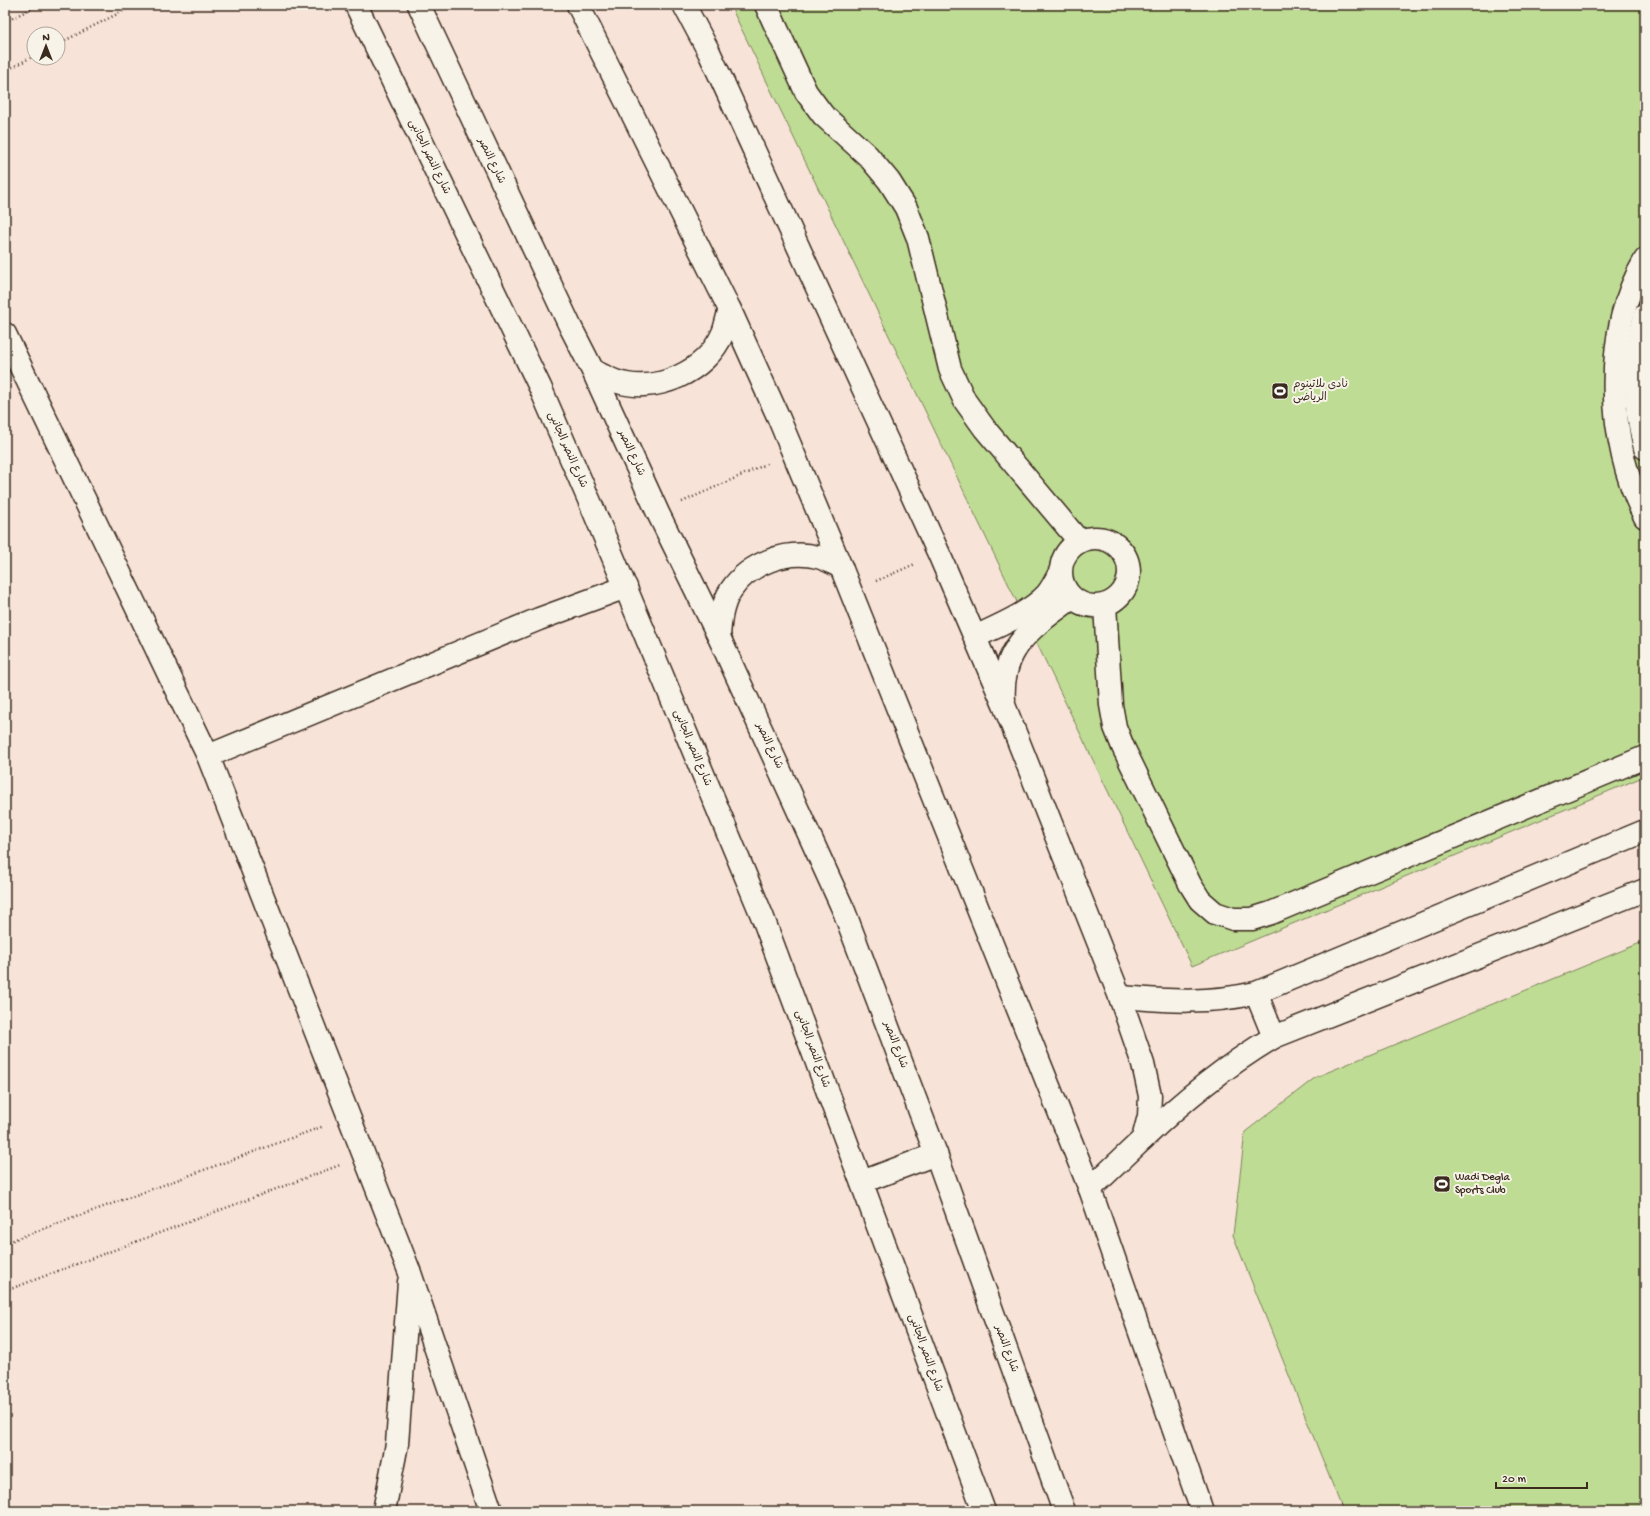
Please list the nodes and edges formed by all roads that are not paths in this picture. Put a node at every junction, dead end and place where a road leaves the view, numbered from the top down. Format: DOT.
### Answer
graph roads {
  1 [pos="356,5"];
  2 [pos="418,5"];
  3 [pos="578,5"];
  4 [pos="684,5"];
  5 [pos="766,5"];
  6 [pos="1645,260"];
  7 [pos="730,310"];
  8 [pos="1645,314"];
  9 [pos="5,334"];
  10 [pos="593,371"];
  11 [pos="1626,403"];
  12 [pos="1645,448"];
  13 [pos="1645,517"];
  14 [pos="1079,541"];
  15 [pos="841,567"];
  16 [pos="1060,572"];
  17 [pos="626,587"];
  18 [pos="1072,598"];
  19 [pos="1105,605"];
  20 [pos="719,637"];
  21 [pos="975,637"];
  22 [pos="1004,705"];
  23 [pos="208,756"];
  24 [pos="1645,757"];
  25 [pos="1645,831"];
  26 [pos="1645,890"];
  27 [pos="1256,993"];
  28 [pos="1120,997"];
  29 [pos="1274,1037"];
  30 [pos="1143,1139"];
  31 [pos="936,1154"];
  32 [pos="862,1182"];
  33 [pos="1090,1189"];
  34 [pos="410,1273"];
  35 [pos="384,1511"];
  36 [pos="491,1511"];
  37 [pos="984,1511"];
  38 [pos="1064,1511"];
  39 [pos="1202,1511"];
  1 -- 17 [label="main road, شارع النصر الجانبى"];
  2 -- 10 [label="main road, شارع النصر"];
  3 -- 7 [label="main road"];
  4 -- 21 [label="main road"];
  5 -- 14 [label="main road"];
  6 -- 11 [label="main road"];
  7 -- 10 [label="main road"];
  7 -- 15 [label="main road"];
  8 -- 11 [label="main road"];
  9 -- 23 [label="main road"];
  10 -- 20 [label="main road, شارع النصر"];
  11 -- 12 [label="main road"];
  11 -- 13 [label="main road"];
  14 -- 16 [label="main road"];
  14 -- 19 [label="main road"];
  15 -- 20 [label="main road"];
  15 -- 33 [label="main road"];
  16 -- 18 [label="main road"];
  16 -- 21 [label="main road"];
  17 -- 23 [label="main road"];
  17 -- 32 [label="main road, شارع النصر الجانبى"];
  18 -- 19 [label="main road"];
  18 -- 22 [label="main road"];
  19 -- 24 [label="main road"];
  20 -- 31 [label="main road, شارع النصر"];
  21 -- 22 [label="main road"];
  22 -- 28 [label="main road"];
  23 -- 34 [label="main road"];
  25 -- 27 [label="main road"];
  26 -- 29 [label="main road"];
  27 -- 28 [label="main road"];
  27 -- 29 [label="main road"];
  28 -- 30 [label="main road"];
  29 -- 30 [label="main road"];
  30 -- 33 [label="main road"];
  31 -- 32 [label="main road"];
  31 -- 38 [label="main road, شارع النصر"];
  32 -- 37 [label="main road, شارع النصر الجانبى"];
  33 -- 39 [label="main road"];
  34 -- 35 [label="main road"];
  34 -- 36 [label="main road"];
}
